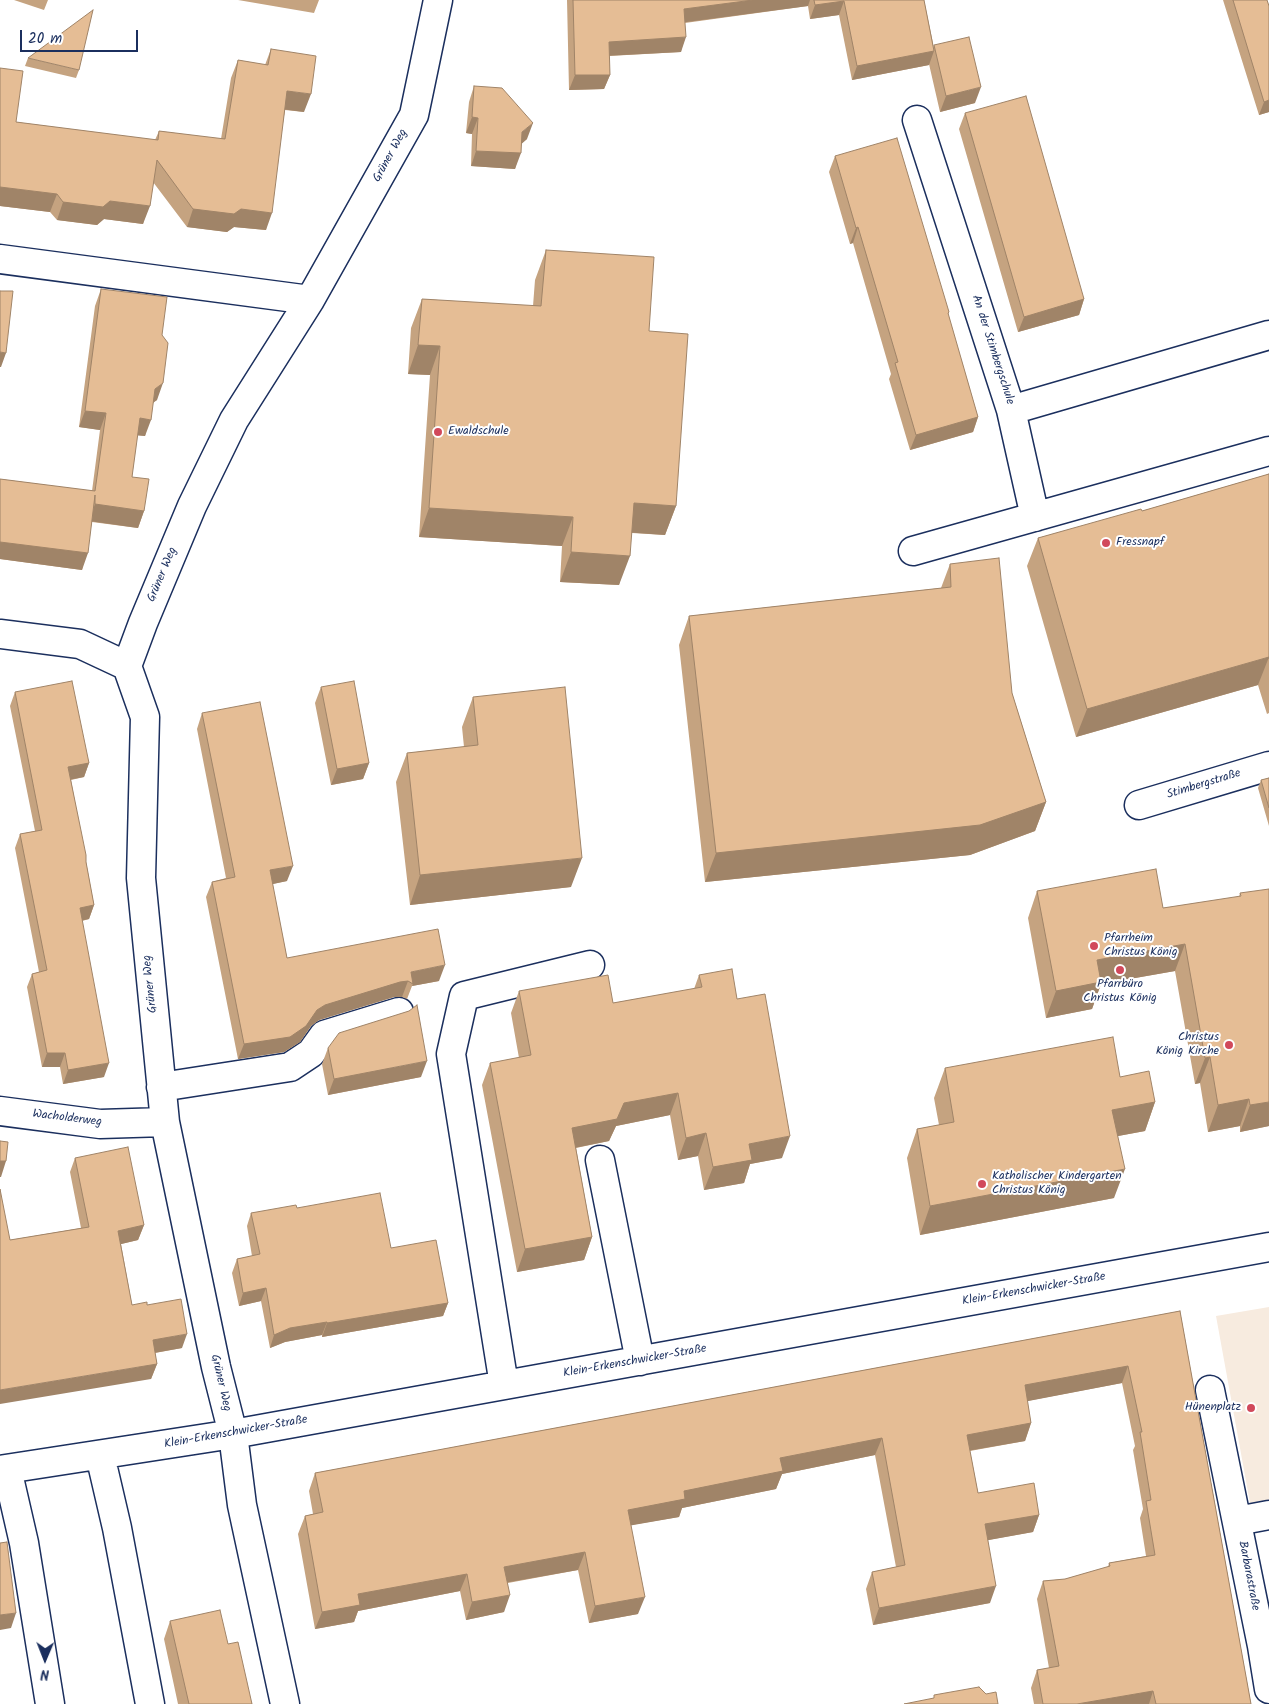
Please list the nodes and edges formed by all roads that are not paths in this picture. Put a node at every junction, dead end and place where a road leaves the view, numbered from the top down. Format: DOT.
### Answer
graph roads {
  1 [pos="438,0"];
  2 [pos="917,120"];
  3 [pos="0,259"];
  4 [pos="310,300"];
  5 [pos="1269,335"];
  6 [pos="1011,410"];
  7 [pos="1269,451"];
  8 [pos="1035,517"];
  9 [pos="913,551"];
  10 [pos="0,634"];
  11 [pos="127,666"];
  12 [pos="1269,766"];
  13 [pos="1139,805"];
  14 [pos="590,965"];
  15 [pos="398,1012"];
  16 [pos="161,1087"];
  17 [pos="0,1111"];
  18 [pos="165,1122"];
  19 [pos="600,1160"];
  20 [pos="1269,1248"];
  21 [pos="640,1361"];
  22 [pos="504,1385"];
  23 [pos="1210,1390"];
  24 [pos="233,1434"];
  25 [pos="100,1455"];
  26 [pos="3,1470"];
  27 [pos="1269,1516"];
  28 [pos="1237,1521"];
  29 [pos="1269,1689"];
  30 [pos="50,1704"];
  31 [pos="150,1704"];
  32 [pos="285,1704"];
  1 -- 4 [label="street, Grüner Weg"];
  2 -- 6 [label="street, An der Stimbergschule"];
  3 -- 4 [label="street"];
  4 -- 11 [label="street, Grüner Weg"];
  5 -- 6 [label="street, An der Stimbergschule"];
  6 -- 8 [label="street"];
  7 -- 8 [label="street"];
  8 -- 9 [label="street"];
  10 -- 11 [label="street"];
  11 -- 16 [label="street, Grüner Weg"];
  12 -- 13 [label="street, Stimbergstraße"];
  14 -- 22 [label="street"];
  15 -- 16 [label="street"];
  16 -- 18 [label="street, Grüner Weg"];
  17 -- 18 [label="street, Wacholderweg"];
  18 -- 24 [label="street, Grüner Weg"];
  19 -- 21 [label="street"];
  20 -- 21 [label="street, Klein-Erkenschwicker-Straße"];
  21 -- 22 [label="street, Klein-Erkenschwicker-Straße"];
  22 -- 24 [label="street, Klein-Erkenschwicker-Straße"];
  23 -- 28 [label="street, Barbarastraße"];
  24 -- 25 [label="street, Klein-Erkenschwicker-Straße"];
  24 -- 32 [label="street, Grüner Weg"];
  25 -- 26 [label="street, Klein-Erkenschwicker-Straße"];
  25 -- 31 [label="street"];
  26 -- 30 [label="street"];
  27 -- 28 [label="street"];
  28 -- 29 [label="street, Barbarastraße"];
}
